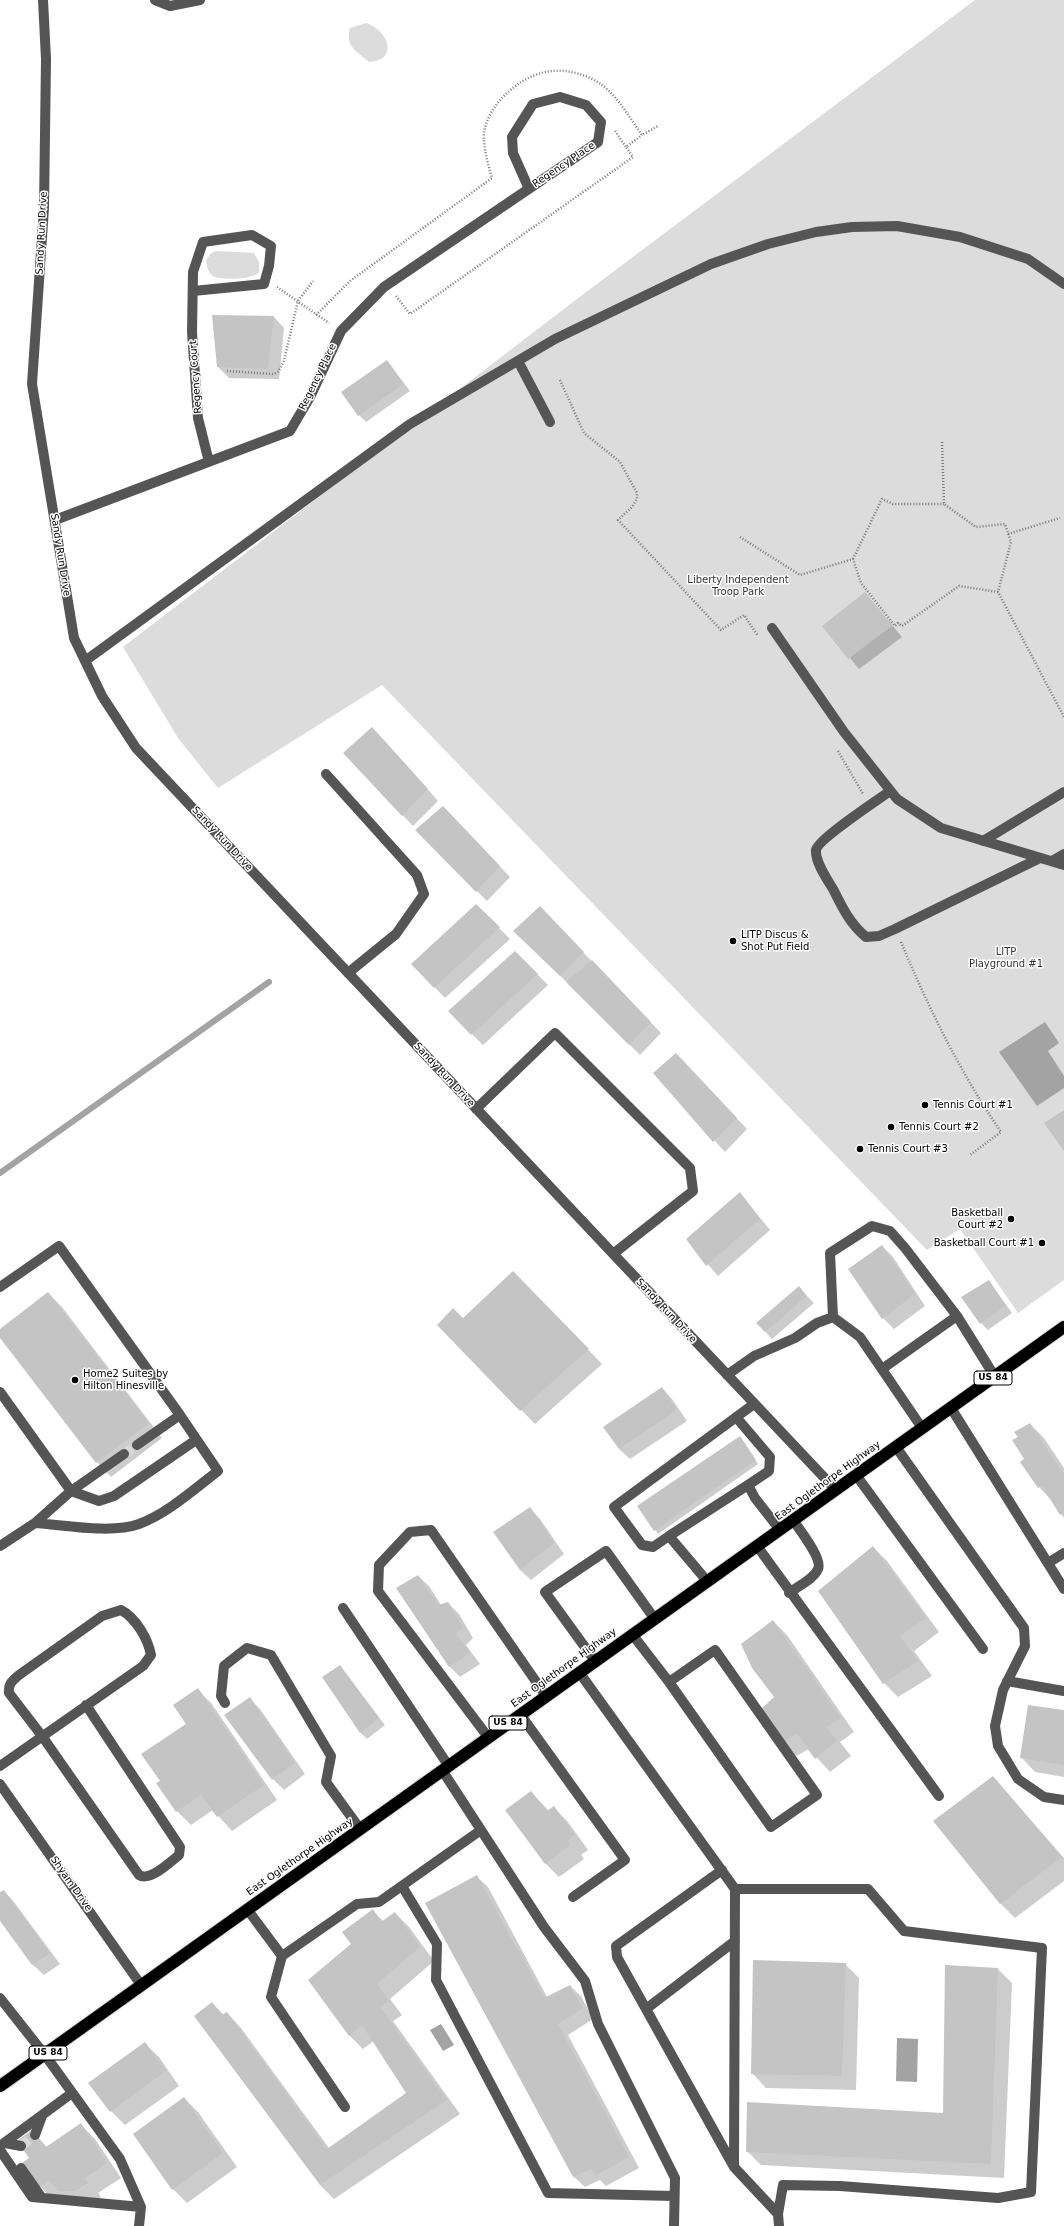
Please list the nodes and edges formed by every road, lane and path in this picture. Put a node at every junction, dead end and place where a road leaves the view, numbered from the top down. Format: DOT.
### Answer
graph roads {
  1 [pos="43,0"];
  2 [pos="155,0"];
  3 [pos="200,0"];
  4 [pos="658,126"];
  5 [pos="615,131"];
  6 [pos="642,135"];
  7 [pos="626,147"];
  8 [pos="529,189"];
  9 [pos="313,281"];
  10 [pos="1064,284"];
  11 [pos="387,285"];
  12 [pos="274,290"];
  13 [pos="193,291"];
  14 [pos="298,301"];
  15 [pos="316,315"];
  16 [pos="341,331"];
  17 [pos="518,361"];
  18 [pos="227,371"];
  19 [pos="560,380"];
  20 [pos="550,422"];
  21 [pos="942,442"];
  22 [pos="209,462"];
  23 [pos="944,504"];
  24 [pos="1060,518"];
  25 [pos="55,520"];
  26 [pos="1008,534"];
  27 [pos="740,537"];
  28 [pos="853,559"];
  29 [pos="998,592"];
  30 [pos="772,628"];
  31 [pos="761,640"];
  32 [pos="85,660"];
  33 [pos="1064,717"];
  34 [pos="837,749"];
  35 [pos="326,774"];
  36 [pos="890,791"];
  37 [pos="1064,792"];
  38 [pos="870,806"];
  39 [pos="983,840"];
  40 [pos="1064,854"];
  41 [pos="1040,858"];
  42 [pos="1052,861"];
  43 [pos="1064,865"];
  44 [pos="895,928"];
  45 [pos="348,973"];
  46 [pos="476,1109"];
  47 [pos="970,1155"];
  48 [pos="613,1254"];
  49 [pos="0,1287"];
  50 [pos="957,1316"];
  51 [pos="833,1317"];
  52 [pos="1064,1327"];
  53 [pos="882,1368"];
  54 [pos="727,1375"];
  55 [pos="995,1377"];
  56 [pos="0,1392"];
  57 [pos="754,1404"];
  58 [pos="951,1408"];
  59 [pos="180,1416"];
  60 [pos="736,1417"];
  61 [pos="922,1428"];
  62 [pos="196,1440"];
  63 [pos="137,1445"];
  64 [pos="896,1447"];
  65 [pos="124,1454"];
  66 [pos="856,1475"];
  67 [pos="748,1485"];
  68 [pos="835,1489"];
  69 [pos="71,1492"];
  70 [pos="793,1520"];
  71 [pos="35,1523"];
  72 [pos="780,1530"];
  73 [pos="669,1536"];
  74 [pos="0,1546"];
  75 [pos="756,1546"];
  76 [pos="1064,1553"];
  77 [pos="1048,1563"];
  78 [pos="707,1581"];
  79 [pos="1064,1589"];
  80 [pos="790,1593"];
  81 [pos="343,1608"];
  82 [pos="654,1618"];
  83 [pos="632,1634"];
  84 [pos="983,1648"];
  85 [pos="594,1661"];
  86 [pos="579,1672"];
  87 [pos="1007,1681"];
  88 [pos="669,1682"];
  89 [pos="1064,1691"];
  90 [pos="546,1696"];
  91 [pos="225,1703"];
  92 [pos="86,1705"];
  93 [pos="520,1714"];
  94 [pos="42,1736"];
  95 [pos="488,1737"];
  96 [pos="0,1766"];
  97 [pos="445,1768"];
  98 [pos="0,1784"];
  99 [pos="939,1796"];
  100 [pos="1064,1800"];
  101 [pos="360,1829"];
  102 [pos="481,1830"];
  103 [pos="722,1870"];
  104 [pos="402,1886"];
  105 [pos="735,1888"];
  106 [pos="573,1897"];
  107 [pos="247,1909"];
  108 [pos="735,1941"];
  109 [pos="282,1956"];
  110 [pos="141,1985"];
  111 [pos="0,1998"];
  112 [pos="646,2010"];
  113 [pos="45,2055"];
  114 [pos="0,2086"];
  115 [pos="72,2093"];
  116 [pos="345,2107"];
  117 [pos="42,2116"];
  118 [pos="35,2135"];
  119 [pos="2,2146"];
  120 [pos="20,2146"];
  121 [pos="734,2167"];
  122 [pos="674,2196"];
  123 [pos="141,2207"];
  124 [pos="778,2214"];
  125 [pos="139,2226"];
  126 [pos="674,2226"];
  127 [pos="779,2226"];
  1 -- 25 [label="street, Sandy Run Drive"];
  2 -- 3 [label="street"];
  4 -- 6 [label="path"];
  5 -- 7 [label="path"];
  6 -- 7 [label="path"];
  6 -- 15 [label="path"];
  7 -- 11 [label="path"];
  8 -- 8 [label="street, Regency Place"];
  8 -- 11 [label="street, Regency Place"];
  9 -- 14 [label="path"];
  10 -- 17 [label="street"];
  11 -- 16 [label="street, Regency Place"];
  12 -- 14 [label="path"];
  13 -- 13 [label="street, Regency Court"];
  13 -- 22 [label="street, Regency Court"];
  14 -- 15 [label="path"];
  14 -- 18 [label="path"];
  15 -- 16 [label="path"];
  16 -- 22 [label="street, Regency Place"];
  17 -- 20 [label="street"];
  17 -- 32 [label="street"];
  19 -- 31 [label="path"];
  21 -- 23 [label="path"];
  22 -- 25 [label="street, Regency Place"];
  23 -- 26 [label="path"];
  23 -- 28 [label="path"];
  24 -- 26 [label="path"];
  25 -- 32 [label="street, Sandy Run Drive"];
  26 -- 29 [label="path"];
  27 -- 28 [label="path"];
  28 -- 29 [label="path"];
  29 -- 33 [label="path"];
  30 -- 36 [label="street"];
  32 -- 45 [label="street, Sandy Run Drive"];
  34 -- 38 [label="path"];
  35 -- 45 [label="street"];
  36 -- 38 [label="street"];
  36 -- 39 [label="street"];
  37 -- 39 [label="street"];
  38 -- 44 [label="street"];
  39 -- 41 [label="street"];
  40 -- 42 [label="street"];
  41 -- 42 [label="street"];
  41 -- 44 [label="street"];
  42 -- 43 [label="street"];
  44 -- 47 [label="path"];
  45 -- 46 [label="street, Sandy Run Drive"];
  46 -- 48 [label="street, Sandy Run Drive"];
  46 -- 48 [label="street"];
  48 -- 54 [label="street, Sandy Run Drive"];
  49 -- 59 [label="street"];
  50 -- 51 [label="street"];
  50 -- 53 [label="street"];
  50 -- 55 [label="street"];
  51 -- 53 [label="street"];
  51 -- 54 [label="street"];
  52 -- 55 [label="highway, East Oglethorpe Highway / US 84"];
  53 -- 61 [label="street"];
  54 -- 57 [label="street, Sandy Run Drive"];
  55 -- 58 [label="highway, East Oglethorpe Highway / US 84"];
  56 -- 69 [label="street"];
  57 -- 60 [label="street"];
  57 -- 68 [label="street, Sandy Run Drive"];
  58 -- 61 [label="highway, East Oglethorpe Highway / US 84"];
  58 -- 77 [label="street"];
  59 -- 62 [label="street"];
  59 -- 63 [label="street"];
  60 -- 67 [label="street"];
  60 -- 73 [label="street"];
  61 -- 64 [label="highway, East Oglethorpe Highway / US 84"];
  62 -- 69 [label="street"];
  62 -- 71 [label="street"];
  64 -- 66 [label="highway, East Oglethorpe Highway / US 84"];
  64 -- 87 [label="street"];
  65 -- 69 [label="street"];
  66 -- 68 [label="highway, East Oglethorpe Highway / US 84"];
  66 -- 84 [label="street"];
  67 -- 72 [label="street"];
  67 -- 73 [label="street"];
  68 -- 70 [label="highway, East Oglethorpe Highway / US 84"];
  69 -- 71 [label="street"];
  70 -- 72 [label="highway, East Oglethorpe Highway / US 84"];
  70 -- 80 [label="street"];
  71 -- 74 [label="street"];
  72 -- 75 [label="highway, East Oglethorpe Highway / US 84"];
  73 -- 78 [label="street"];
  75 -- 78 [label="highway, East Oglethorpe Highway / US 84"];
  75 -- 80 [label="street"];
  76 -- 77 [label="street"];
  77 -- 79 [label="street"];
  78 -- 82 [label="highway, East Oglethorpe Highway / US 84"];
  80 -- 99 [label="street"];
  81 -- 97 [label="street"];
  82 -- 83 [label="highway, East Oglethorpe Highway / US 84"];
  82 -- 85 [label="street"];
  83 -- 85 [label="highway, East Oglethorpe Highway / US 84"];
  83 -- 88 [label="street"];
  85 -- 86 [label="highway, East Oglethorpe Highway / US 84"];
  86 -- 90 [label="highway, East Oglethorpe Highway / US 84"];
  86 -- 103 [label="street"];
  87 -- 89 [label="street"];
  87 -- 100 [label="street"];
  88 -- 88 [label="street"];
  90 -- 93 [label="highway, East Oglethorpe Highway / US 84"];
  90 -- 95 [label="street"];
  91 -- 101 [label="street"];
  92 -- 94 [label="street"];
  92 -- 94 [label="street"];
  92 -- 94 [label="street"];
  93 -- 95 [label="highway, East Oglethorpe Highway / US 84"];
  93 -- 106 [label="street"];
  94 -- 96 [label="street"];
  95 -- 97 [label="highway, East Oglethorpe Highway / US 84"];
  97 -- 101 [label="highway, East Oglethorpe Highway / US 84"];
  97 -- 102 [label="street"];
  98 -- 110 [label="street, Shyam Drive"];
  101 -- 107 [label="highway, East Oglethorpe Highway / US 84"];
  102 -- 104 [label="street"];
  102 -- 122 [label="street"];
  103 -- 105 [label="street"];
  103 -- 112 [label="street"];
  104 -- 109 [label="street"];
  104 -- 122 [label="street"];
  105 -- 108 [label="street"];
  105 -- 124 [label="street"];
  107 -- 109 [label="street"];
  107 -- 110 [label="highway, East Oglethorpe Highway / US 84"];
  108 -- 112 [label="street"];
  108 -- 121 [label="street"];
  109 -- 116 [label="street"];
  110 -- 113 [label="highway, East Oglethorpe Highway / US 84"];
  111 -- 113 [label="street"];
  112 -- 121 [label="street"];
  113 -- 114 [label="highway, East Oglethorpe Highway / US 84"];
  113 -- 115 [label="street"];
  115 -- 117 [label="street"];
  115 -- 123 [label="street"];
  117 -- 118 [label="street"];
  117 -- 119 [label="street"];
  119 -- 120 [label="street"];
  119 -- 123 [label="street"];
  121 -- 124 [label="street"];
  122 -- 126 [label="street"];
  123 -- 125 [label="street"];
  124 -- 127 [label="street"];
}
